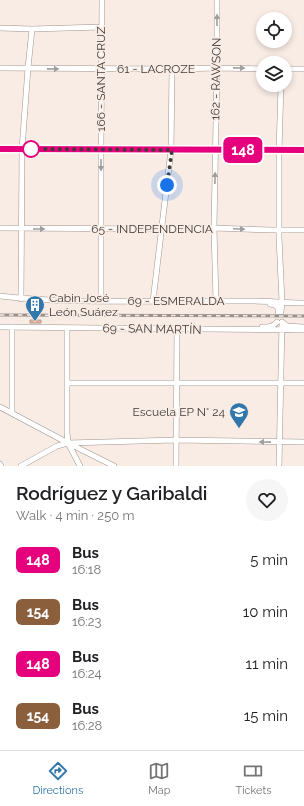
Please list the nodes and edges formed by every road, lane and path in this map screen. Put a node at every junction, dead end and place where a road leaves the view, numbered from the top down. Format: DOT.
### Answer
graph roads {
  1 [pos="102,0"];
  2 [pos="217,0"];
  3 [pos="102,27"];
  4 [pos="0,28"];
  5 [pos="32,29"];
  6 [pos="0,68"];
  7 [pos="28,68"];
  8 [pos="217,68"];
  9 [pos="102,69"];
  10 [pos="256,69"];
  11 [pos="292,69"];
  12 [pos="172,70"];
  13 [pos="304,70"];
  14 [pos="281,92"];
  15 [pos="0,149"];
  16 [pos="22,149"];
  17 [pos="101,149"];
  18 [pos="172,150"];
  19 [pos="216,150"];
  20 [pos="304,150"];
  21 [pos="279,151"];
  22 [pos="0,228"];
  23 [pos="214,228"];
  24 [pos="21,229"];
  25 [pos="101,229"];
  26 [pos="162,230"];
  27 [pos="279,230"];
  28 [pos="304,230"];
  29 [pos="0,296"];
  30 [pos="21,299"];
  31 [pos="101,301"];
  32 [pos="153,301"];
  33 [pos="216,301"];
  34 [pos="250,301"];
  35 [pos="282,302"];
  36 [pos="304,303"];
  37 [pos="280,322"];
  38 [pos="0,327"];
  39 [pos="304,327"];
  40 [pos="12,328"];
  41 [pos="67,328"];
  42 [pos="177,329"];
  43 [pos="247,330"];
  44 [pos="304,330"];
  45 [pos="282,331"];
  46 [pos="177,382"];
  47 [pos="67,383"];
  48 [pos="280,383"];
  49 [pos="304,383"];
  50 [pos="0,407"];
  51 [pos="12,413"];
  52 [pos="176,440"];
  53 [pos="279,442"];
  54 [pos="304,442"];
  55 [pos="68,443"];
  56 [pos="21,466"];
  57 [pos="80,466"];
  58 [pos="114,466"];
  59 [pos="176,466"];
  60 [pos="279,466"];
  1 -- 3 [label="street, 166 - SANTA CRUZ"];
  8 -- 2 [label="street, 162 - RAWSON, one-way"];
  3 -- 5 [label="street"];
  3 -- 9 [label="street, 166 - SANTA CRUZ"];
  4 -- 5 [label="street"];
  5 -- 7 [label="street"];
  6 -- 7 [label="street, 61 - LACROZE"];
  7 -- 9 [label="street, 61 - LACROZE, one-way"];
  7 -- 16 [label="street"];
  8 -- 10 [label="street, 61 - LACROZE, one-way"];
  8 -- 12 [label="street, 61 - LACROZE"];
  8 -- 19 [label="street, 162 - RAWSON"];
  9 -- 12 [label="street, 61 - LACROZE"];
  9 -- 17 [label="street, 166 - SANTA CRUZ"];
  11 -- 13 [label="street"];
  12 -- 18 [label="street"];
  14 -- 21 [label="street"];
  15 -- 16 [label="street"];
  16 -- 17 [label="street"];
  16 -- 24 [label="street"];
  17 -- 18 [label="street"];
  17 -- 25 [label="street, 166 - SANTA CRUZ, one-way"];
  18 -- 19 [label="street"];
  18 -- 26 [label="street"];
  19 -- 21 [label="street"];
  23 -- 19 [label="street, 162 - RAWSON, one-way"];
  20 -- 21 [label="street"];
  21 -- 27 [label="street"];
  22 -- 24 [label="street, 65 - INDEPENDENCIA"];
  23 -- 26 [label="street, 65 - INDEPENDENCIA"];
  23 -- 27 [label="street, 65 - INDEPENDENCIA, one-way"];
  23 -- 33 [label="street, 162 - RAWSON"];
  24 -- 25 [label="street, 65 - INDEPENDENCIA, one-way"];
  24 -- 30 [label="street"];
  25 -- 26 [label="street, 65 - INDEPENDENCIA"];
  25 -- 31 [label="street, 166 - SANTA CRUZ"];
  26 -- 32 [label="street"];
  27 -- 28 [label="street, 65 - INDEPENDENCIA"];
  27 -- 35 [label="street"];
  29 -- 30 [label="street, 69 - ESMERALDA"];
  30 -- 31 [label="street, 69 - ESMERALDA"];
  31 -- 32 [label="street, 69 - ESMERALDA"];
  32 -- 33 [label="street, 69 - ESMERALDA"];
  33 -- 34 [label="street, 69 - ESMERALDA"];
  34 -- 35 [label="street, 69 - ESMERALDA"];
  34 -- 35 [label="street"];
  35 -- 36 [label="street, 69 - ESMERALDA"];
  37 -- 39 [label="street"];
  37 -- 43 [label="street"];
  37 -- 45 [label="street"];
  38 -- 40 [label="street, 69 - SAN MARTÍN"];
  40 -- 41 [label="street, 69 - SAN MARTÍN"];
  40 -- 51 [label="street"];
  41 -- 42 [label="street, 69 - SAN MARTÍN"];
  41 -- 47 [label="street"];
  42 -- 43 [label="street, 69 - SAN MARTÍN"];
  42 -- 46 [label="street"];
  43 -- 45 [label="street, 69 - SAN MARTÍN"];
  44 -- 45 [label="street, 69 - SAN MARTÍN"];
  45 -- 48 [label="street"];
  46 -- 47 [label="street"];
  46 -- 48 [label="street"];
  46 -- 52 [label="street"];
  47 -- 55 [label="street"];
  48 -- 49 [label="street"];
  48 -- 53 [label="street"];
  50 -- 51 [label="street"];
  51 -- 55 [label="street"];
  53 -- 52 [label="street, one-way"];
  52 -- 55 [label="street"];
  52 -- 59 [label="street"];
  53 -- 54 [label="street"];
  53 -- 60 [label="street"];
  55 -- 56 [label="street"];
  55 -- 57 [label="street"];
  55 -- 58 [label="street"];
}
